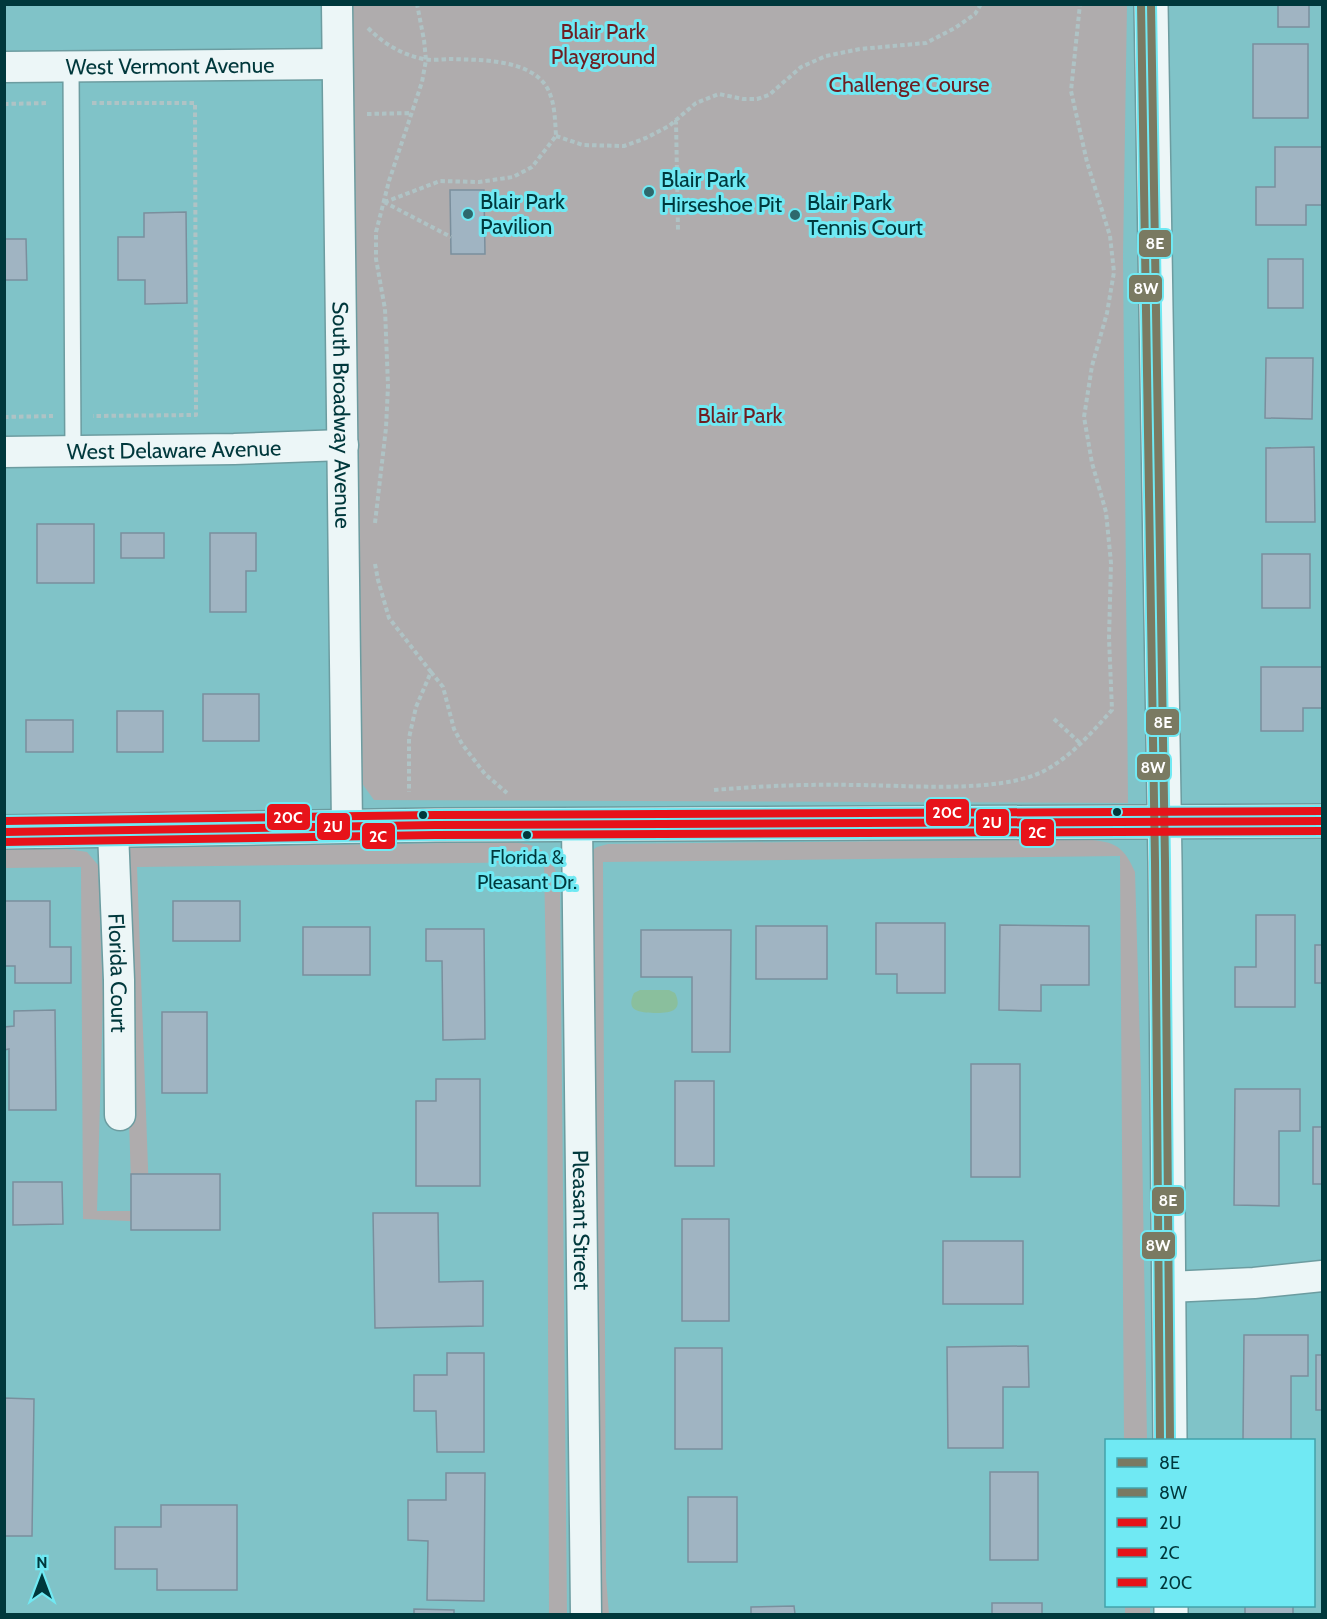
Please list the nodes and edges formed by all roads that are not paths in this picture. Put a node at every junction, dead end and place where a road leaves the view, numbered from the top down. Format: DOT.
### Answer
graph roads {
  1 [pos="337,4"];
  2 [pos="1152,4"];
  3 [pos="337,64"];
  4 [pos="4,67"];
  5 [pos="71,67"];
  6 [pos="343,445"];
  7 [pos="73,451"];
  8 [pos="4,452"];
  9 [pos="1323,821"];
  10 [pos="1164,823"];
  11 [pos="577,824"];
  12 [pos="347,826"];
  13 [pos="113,831"];
  14 [pos="4,832"];
  15 [pos="120,1115"];
  16 [pos="1323,1276"];
  17 [pos="1168,1287"];
  18 [pos="1170,1439"];
  19 [pos="586,1614"];
  1 -- 3 [label="street, South Broadway Avenue"];
  2 -- 10 [label="main road"];
  3 -- 5 [label="street, West Vermont Avenue"];
  3 -- 6 [label="street, South Broadway Avenue"];
  4 -- 5 [label="street, West Vermont Avenue"];
  5 -- 7 [label="lane"];
  6 -- 7 [label="street, West Delaware Avenue"];
  6 -- 12 [label="street, South Broadway Avenue"];
  7 -- 8 [label="street, West Delaware Avenue"];
  9 -- 10 [label="main road"];
  10 -- 11 [label="main road"];
  10 -- 17 [label="main road"];
  11 -- 12 [label="main road"];
  11 -- 19 [label="street, Pleasant Street"];
  12 -- 13 [label="main road"];
  13 -- 14 [label="main road"];
  13 -- 15 [label="street, Florida Court"];
  16 -- 17 [label="street"];
  17 -- 18 [label="main road"];
}
